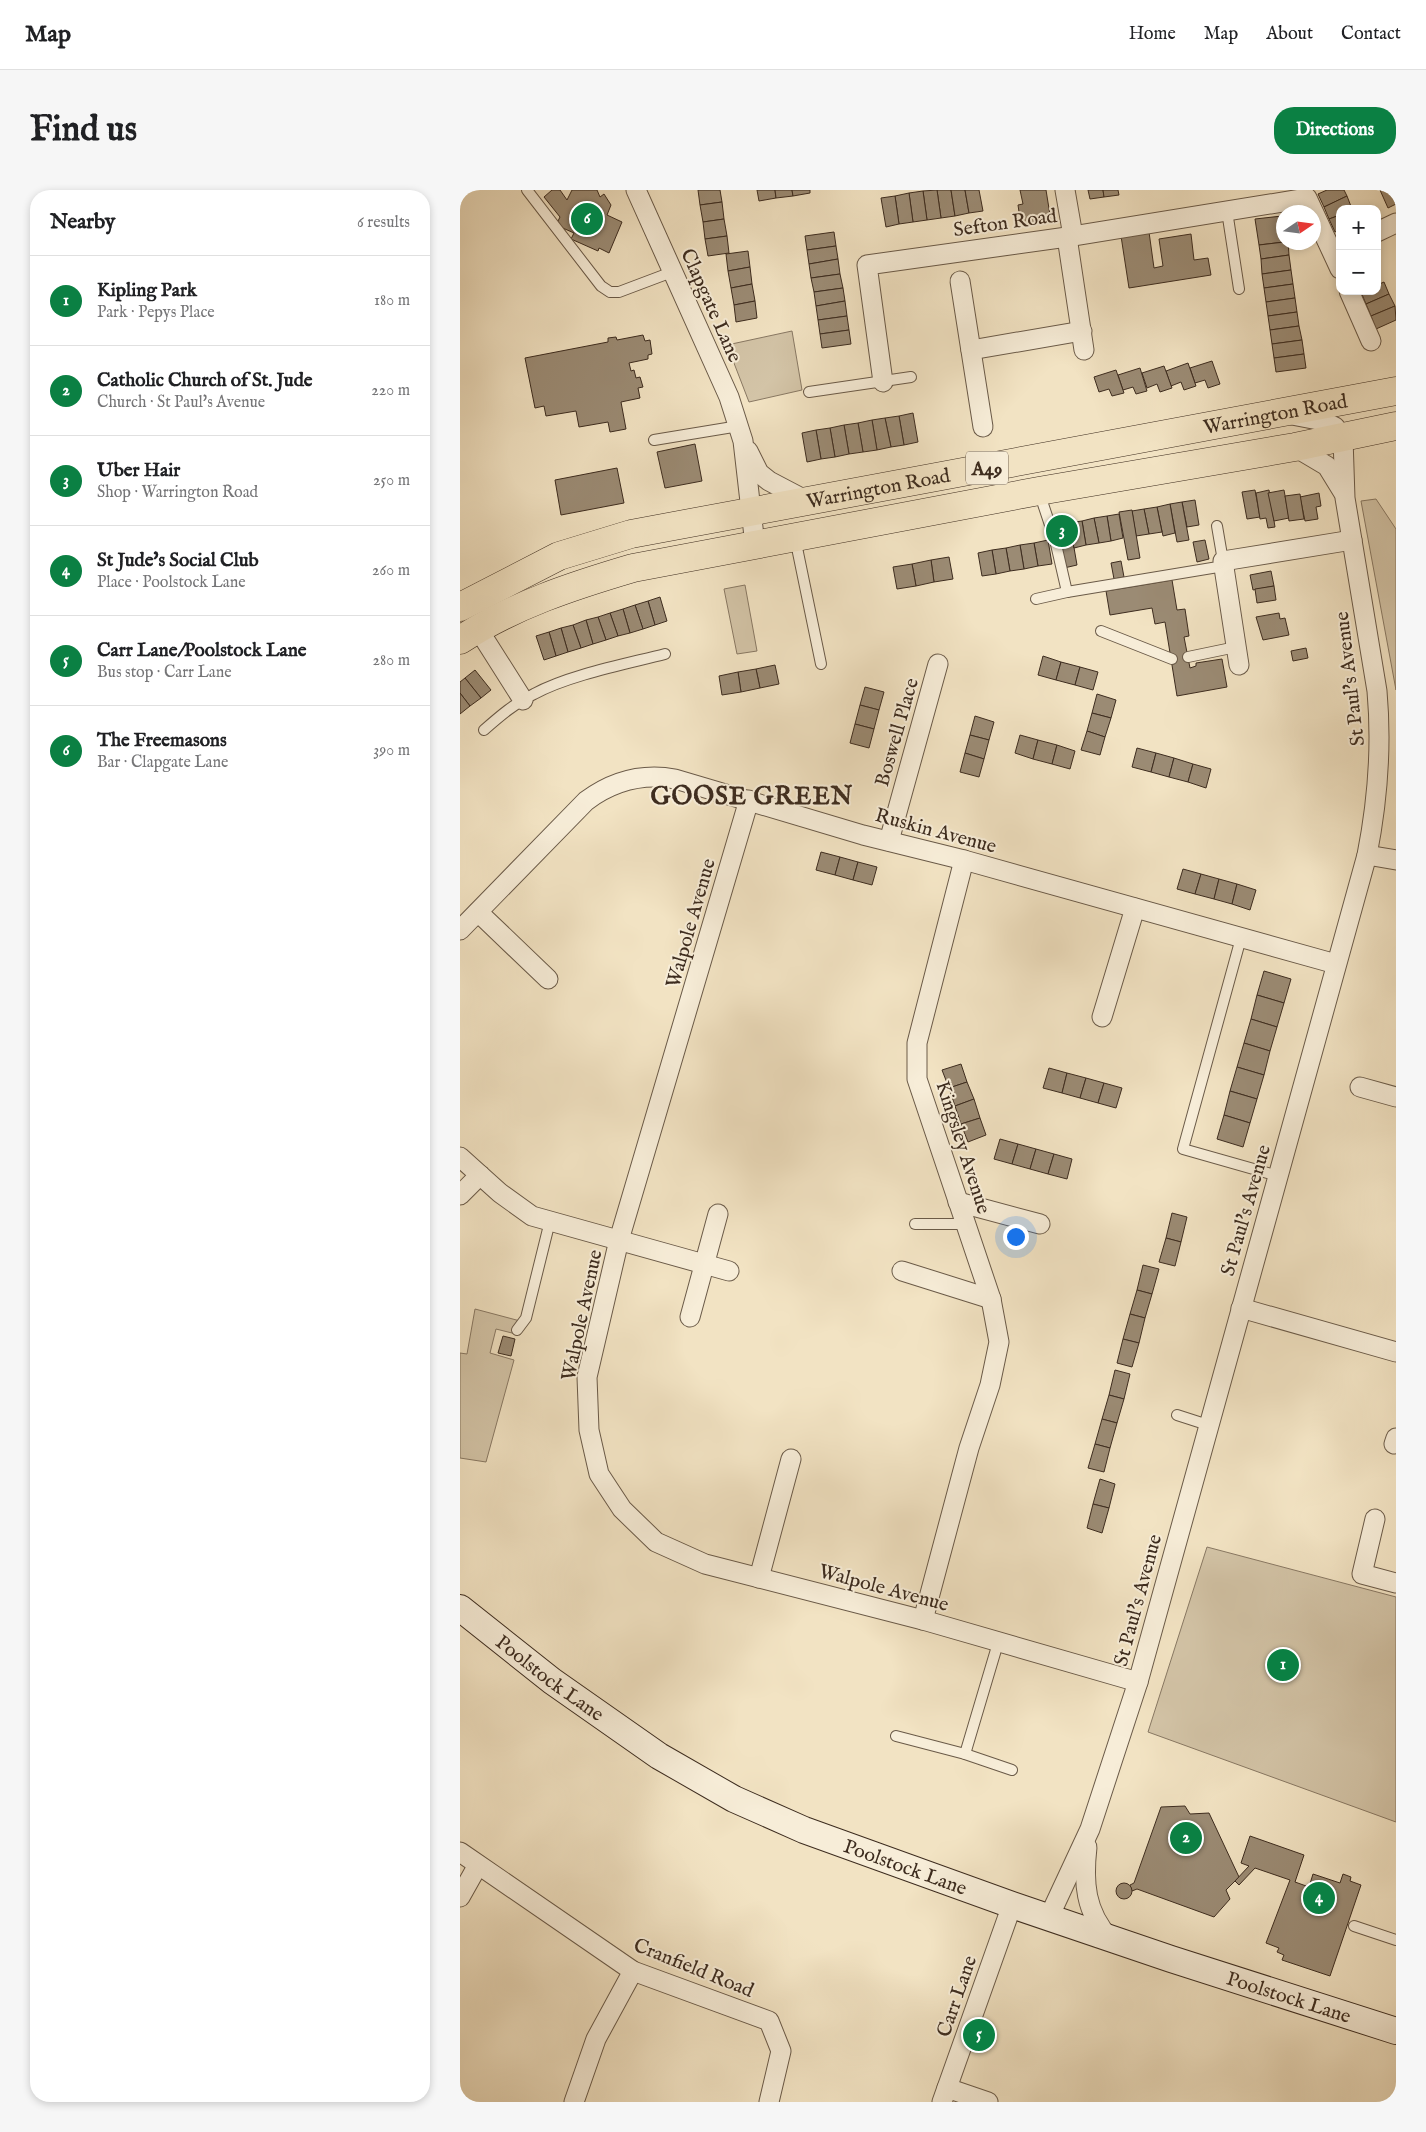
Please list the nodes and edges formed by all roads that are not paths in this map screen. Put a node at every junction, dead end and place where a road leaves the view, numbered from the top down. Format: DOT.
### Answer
graph roads {
  1 [pos="527,190"];
  2 [pos="636,190"];
  3 [pos="1065,190"];
  4 [pos="1306,194"];
  5 [pos="1227,211"];
  6 [pos="1396,223"];
  7 [pos="1381,230"];
  8 [pos="1070,236"];
  9 [pos="1336,253"];
  10 [pos="672,272"];
  11 [pos="960,282"];
  12 [pos="1239,290"];
  13 [pos="1351,295"];
  14 [pos="1370,341"];
  15 [pos="971,350"];
  16 [pos="911,377"];
  17 [pos="883,382"];
  18 [pos="1396,391"];
  19 [pos="809,392"];
  20 [pos="1278,414"];
  21 [pos="1396,426"];
  22 [pos="983,427"];
  23 [pos="741,433"];
  24 [pos="1342,438"];
  25 [pos="654,440"];
  26 [pos="1296,447"];
  27 [pos="1039,491"];
  28 [pos="1345,498"];
  29 [pos="809,502"];
  30 [pos="753,512"];
  31 [pos="1217,526"];
  32 [pos="795,537"];
  33 [pos="1352,540"];
  34 [pos="755,545"];
  35 [pos="1224,564"];
  36 [pos="1068,592"];
  37 [pos="1036,599"];
  38 [pos="460,607"];
  39 [pos="1101,631"];
  40 [pos="469,634"];
  41 [pos="665,654"];
  42 [pos="1188,656"];
  43 [pos="1238,656"];
  44 [pos="1172,659"];
  45 [pos="821,664"];
  46 [pos="938,664"];
  47 [pos="523,700"];
  48 [pos="484,730"];
  49 [pos="749,800"];
  50 [pos="889,841"];
  51 [pos="1367,855"];
  52 [pos="964,860"];
  53 [pos="1396,860"];
  54 [pos="1135,908"];
  55 [pos="478,912"];
  56 [pos="460,930"];
  57 [pos="1241,938"];
  58 [pos="1336,964"];
  59 [pos="548,979"];
  60 [pos="1102,1017"];
  61 [pos="1360,1087"];
  62 [pos="1396,1097"];
  63 [pos="460,1157"];
  64 [pos="480,1175"];
  65 [pos="1278,1176"];
  66 [pos="460,1196"];
  67 [pos="958,1202"];
  68 [pos="718,1214"];
  69 [pos="550,1221"];
  70 [pos="915,1224"];
  71 [pos="965,1224"];
  72 [pos="1040,1224"];
  73 [pos="619,1240"];
  74 [pos="705,1264"];
  75 [pos="728,1270"];
  76 [pos="902,1271"];
  77 [pos="991,1299"];
  78 [pos="1241,1308"];
  79 [pos="690,1317"];
  80 [pos="517,1330"];
  81 [pos="1396,1352"];
  82 [pos="1177,1415"];
  83 [pos="1208,1425"];
  84 [pos="791,1459"];
  85 [pos="1374,1519"];
  86 [pos="759,1578"];
  87 [pos="1396,1583"];
  88 [pos="460,1608"];
  89 [pos="923,1620"];
  90 [pos="998,1643"];
  91 [pos="1138,1682"];
  92 [pos="896,1736"];
  93 [pos="965,1754"];
  94 [pos="1012,1770"];
  95 [pos="1090,1829"];
  96 [pos="460,1852"];
  97 [pos="478,1865"];
  98 [pos="460,1897"];
  99 [pos="1012,1904"];
  100 [pos="1049,1917"];
  101 [pos="1354,1926"];
  102 [pos="1110,1938"];
  103 [pos="1396,1940"];
  104 [pos="632,1971"];
  105 [pos="1396,2031"];
  106 [pos="945,2095"];
  107 [pos="574,2102"];
  108 [pos="769,2102"];
  109 [pos="988,2102"];
  1 -- 10 [label="lane"];
  2 -- 10 [label="street, Clapgate Lane"];
  3 -- 8 [label="street"];
  4 -- 5 [label="street, Sefton Road"];
  4 -- 9 [label="street, Sefton Road"];
  5 -- 8 [label="street, Sefton Road"];
  5 -- 12 [label="lane"];
  6 -- 7 [label="street"];
  8 -- 15 [label="street"];
  8 -- 17 [label="street, Sefton Road"];
  10 -- 23 [label="street, Clapgate Lane"];
  11 -- 15 [label="street"];
  13 -- 14 [label="street"];
  15 -- 22 [label="street"];
  16 -- 17 [label="lane"];
  17 -- 19 [label="lane"];
  18 -- 20 [label="highway, Warrington Road / A49"];
  20 -- 24 [label="street"];
  20 -- 29 [label="highway, Warrington Road / A49"];
  21 -- 24 [label="highway, Warrington Road / A49"];
  23 -- 25 [label="lane"];
  23 -- 29 [label="street, Clapgate Lane"];
  23 -- 30 [label="street, Clapgate Lane"];
  24 -- 26 [label="highway, Warrington Road / A49"];
  24 -- 28 [label="street, St Paul's Avenue"];
  26 -- 27 [label="highway, Warrington Road / A49"];
  26 -- 28 [label="street, St Paul's Avenue"];
  27 -- 32 [label="highway, Warrington Road / A49"];
  27 -- 36 [label="lane"];
  28 -- 33 [label="street, St Paul's Avenue"];
  29 -- 30 [label="highway, Warrington Road / A49"];
  30 -- 34 [label="street, Clapgate Lane"];
  30 -- 38 [label="highway, Warrington Road / A49"];
  31 -- 35 [label="lane"];
  32 -- 34 [label="highway, Warrington Road / A49"];
  32 -- 45 [label="lane"];
  33 -- 35 [label="street"];
  33 -- 51 [label="street, St Paul's Avenue"];
  34 -- 40 [label="highway, Warrington Road / A49"];
  35 -- 36 [label="lane"];
  35 -- 43 [label="street"];
  36 -- 37 [label="lane"];
  39 -- 44 [label="lane"];
  40 -- 47 [label="street"];
  41 -- 47 [label="lane"];
  42 -- 43 [label="lane"];
  46 -- 50 [label="street, Boswell Place"];
  47 -- 48 [label="lane"];
  49 -- 50 [label="street, Ruskin Avenue"];
  49 -- 55 [label="street, Ruskin Avenue"];
  49 -- 73 [label="street, Walpole Avenue"];
  50 -- 52 [label="street, Ruskin Avenue"];
  51 -- 53 [label="street"];
  51 -- 58 [label="street, St Paul's Avenue"];
  52 -- 54 [label="street, Ruskin Avenue"];
  52 -- 67 [label="street, Kingsley Avenue"];
  54 -- 57 [label="street, Ruskin Avenue"];
  54 -- 60 [label="street"];
  55 -- 56 [label="street, Ruskin Avenue"];
  55 -- 59 [label="street"];
  57 -- 58 [label="street, Ruskin Avenue"];
  57 -- 65 [label="lane"];
  58 -- 65 [label="street, St Paul's Avenue"];
  61 -- 62 [label="street"];
  63 -- 64 [label="street"];
  64 -- 66 [label="street"];
  64 -- 69 [label="street"];
  65 -- 78 [label="street, St Paul's Avenue"];
  67 -- 71 [label="street, Kingsley Avenue"];
  67 -- 72 [label="street"];
  68 -- 74 [label="street"];
  69 -- 73 [label="street"];
  69 -- 80 [label="lane"];
  70 -- 71 [label="lane"];
  71 -- 77 [label="street, Kingsley Avenue"];
  73 -- 74 [label="street"];
  73 -- 86 [label="street, Walpole Avenue"];
  74 -- 75 [label="street"];
  74 -- 79 [label="street"];
  76 -- 77 [label="street"];
  77 -- 89 [label="street, Kingsley Avenue"];
  78 -- 81 [label="street"];
  78 -- 83 [label="street, St Paul's Avenue"];
  82 -- 83 [label="lane"];
  83 -- 91 [label="street, St Paul's Avenue"];
  84 -- 86 [label="street"];
  85 -- 87 [label="street"];
  86 -- 89 [label="street, Walpole Avenue"];
  88 -- 99 [label="main road, Poolstock Lane"];
  89 -- 90 [label="street, Walpole Avenue"];
  90 -- 91 [label="street, Walpole Avenue"];
  90 -- 93 [label="lane"];
  91 -- 95 [label="street, St Paul's Avenue"];
  92 -- 93 [label="lane"];
  93 -- 94 [label="lane"];
  95 -- 100 [label="street, St Paul's Avenue"];
  95 -- 102 [label="street"];
  96 -- 97 [label="street, Cranfield Road"];
  97 -- 98 [label="street"];
  97 -- 104 [label="street, Cranfield Road"];
  99 -- 100 [label="main road, Poolstock Lane"];
  99 -- 106 [label="street, Carr Lane"];
  100 -- 102 [label="main road, Poolstock Lane"];
  101 -- 103 [label="lane"];
  102 -- 105 [label="main road, Poolstock Lane"];
  104 -- 107 [label="street"];
  104 -- 108 [label="street, Cranfield Road"];
  106 -- 109 [label="street"];
}
